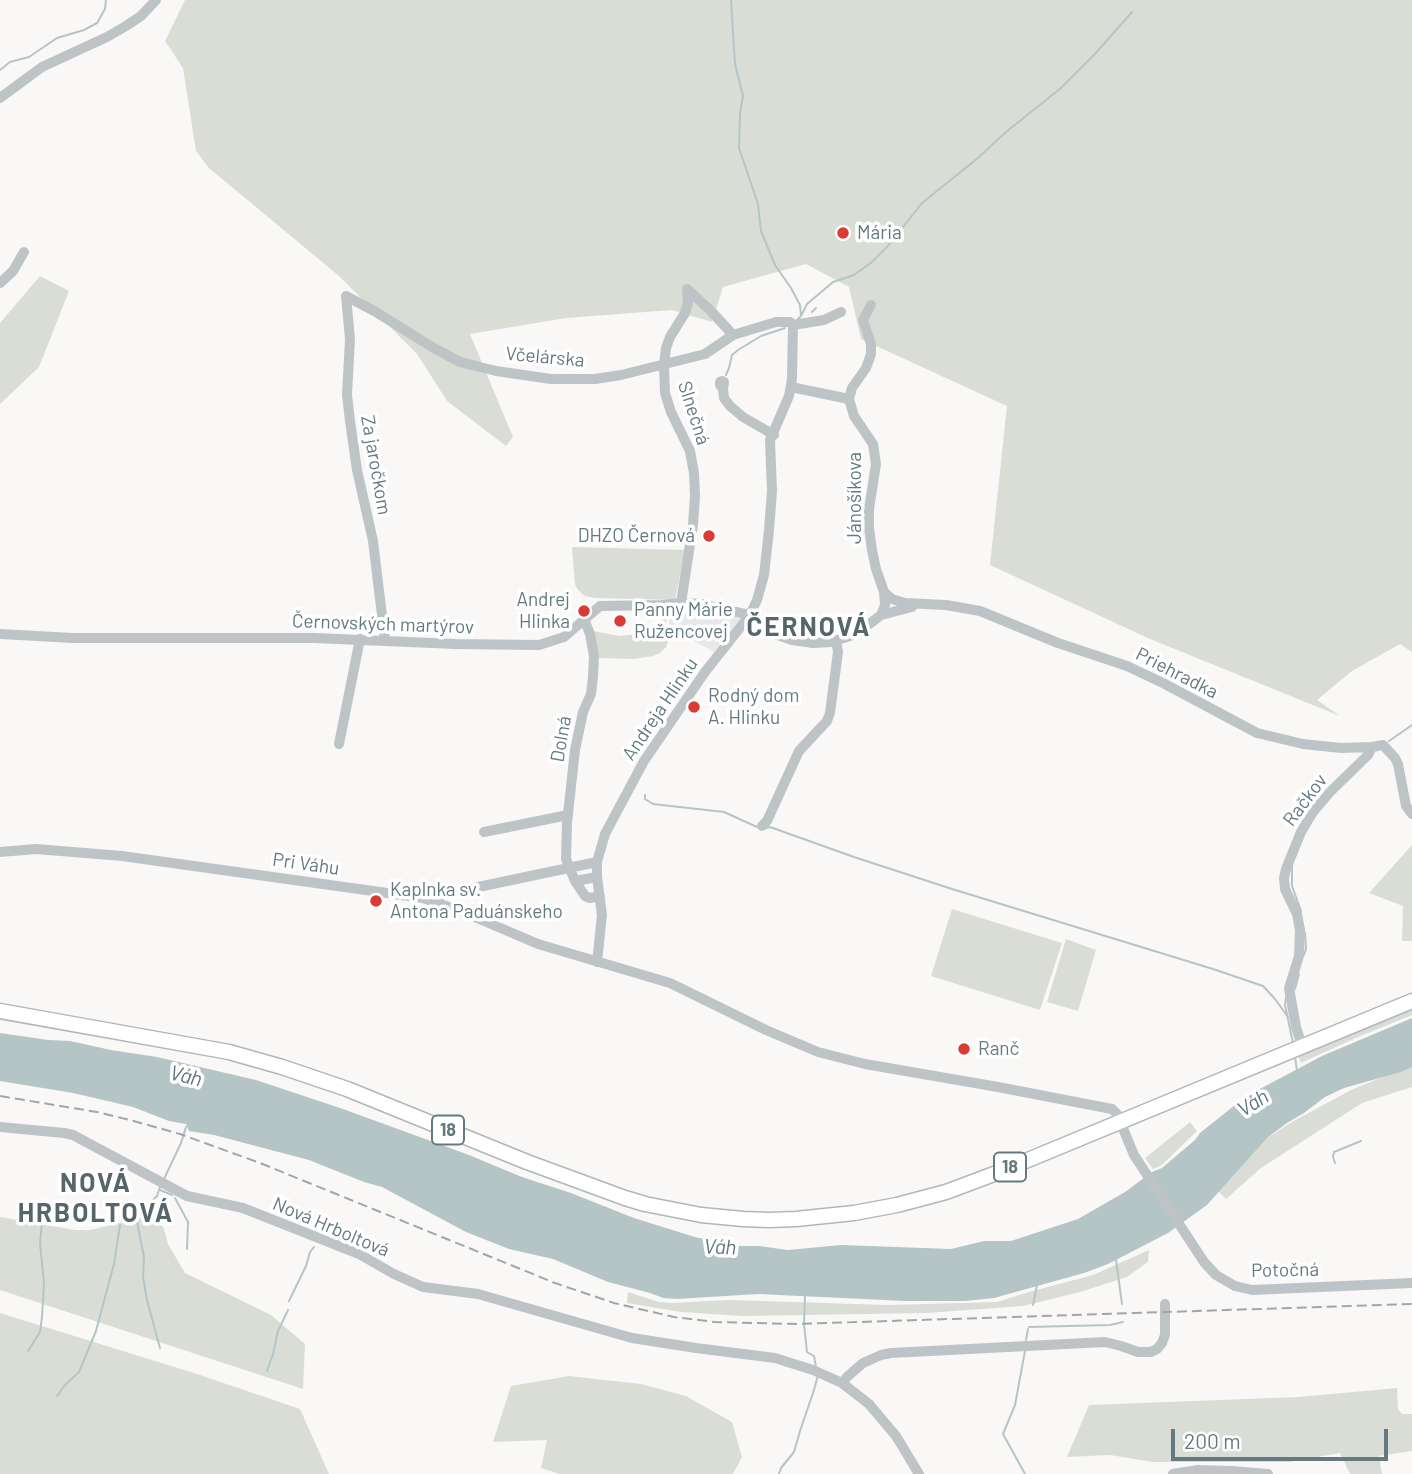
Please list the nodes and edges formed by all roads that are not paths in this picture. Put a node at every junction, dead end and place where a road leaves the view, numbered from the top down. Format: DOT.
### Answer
graph roads {
  1 [pos="156,0"];
  2 [pos="0,98"];
  3 [pos="24,252"];
  4 [pos="0,283"];
  5 [pos="346,296"];
  6 [pos="871,305"];
  7 [pos="841,312"];
  8 [pos="792,323"];
  9 [pos="733,335"];
  10 [pos="664,365"];
  11 [pos="791,387"];
  12 [pos="723,390"];
  13 [pos="849,399"];
  14 [pos="772,438"];
  15 [pos="884,592"];
  16 [pos="681,603"];
  17 [pos="925,604"];
  18 [pos="881,615"];
  19 [pos="747,618"];
  20 [pos="584,619"];
  21 [pos="0,634"];
  22 [pos="360,639"];
  23 [pos="385,640"];
  24 [pos="836,640"];
  25 [pos="339,744"];
  26 [pos="1372,747"];
  27 [pos="1412,814"];
  28 [pos="568,815"];
  29 [pos="762,827"];
  30 [pos="484,832"];
  31 [pos="0,852"];
  32 [pos="597,862"];
  33 [pos="568,867"];
  34 [pos="597,877"];
  35 [pos="575,881"];
  36 [pos="600,896"];
  37 [pos="423,898"];
  38 [pos="597,962"];
  39 [pos="1412,1001"];
  40 [pos="0,1011"];
  41 [pos="1296,1048"];
  42 [pos="1121,1122"];
  43 [pos="0,1127"];
  44 [pos="1412,1283"];
  45 [pos="1165,1304"];
  46 [pos="842,1383"];
  47 [pos="919,1474"];
  48 [pos="1173,1474"];
  49 [pos="1268,1474"];
  1 -- 2 [label="street"];
  3 -- 4 [label="street"];
  5 -- 10 [label="street, Včelárska"];
  5 -- 23 [label="street, Za jaročkom"];
  6 -- 13 [label="street"];
  7 -- 8 [label="street, Včelárska"];
  8 -- 9 [label="street, Včelárska"];
  8 -- 11 [label="street"];
  9 -- 10 [label="street, Včelárska"];
  9 -- 10 [label="street, Slnečná"];
  10 -- 16 [label="street, Slnečná"];
  11 -- 13 [label="street"];
  11 -- 14 [label="street"];
  12 -- 14 [label="street"];
  13 -- 15 [label="street, Jánošíkova"];
  14 -- 19 [label="street, Andreja Hlinku"];
  15 -- 17 [label="street, Priehradka"];
  15 -- 18 [label="street, Jánošíkova"];
  16 -- 19 [label="street, Černovských martýrov"];
  16 -- 20 [label="street, Černovských martýrov"];
  17 -- 18 [label="street"];
  17 -- 26 [label="street, Priehradka"];
  18 -- 24 [label="street"];
  19 -- 24 [label="street"];
  19 -- 32 [label="street, Andreja Hlinku"];
  20 -- 23 [label="street, Černovských martýrov"];
  20 -- 28 [label="street, Dolná"];
  21 -- 22 [label="street, Černovských martýrov"];
  22 -- 23 [label="street, Černovských martýrov"];
  22 -- 25 [label="street"];
  24 -- 29 [label="street"];
  26 -- 27 [label="street"];
  26 -- 41 [label="street, Račkov"];
  28 -- 30 [label="street"];
  28 -- 33 [label="street, Dolná"];
  31 -- 37 [label="street, Pri Váhu"];
  32 -- 33 [label="street"];
  32 -- 34 [label="street, Andreja Hlinku"];
  33 -- 35 [label="street"];
  33 -- 37 [label="street"];
  34 -- 35 [label="street"];
  34 -- 36 [label="street, Andreja Hlinku"];
  35 -- 36 [label="street"];
  36 -- 38 [label="street, Andreja Hlinku"];
  37 -- 38 [label="street, Pri Váhu"];
  38 -- 42 [label="street, Pri Váhu"];
  39 -- 41 [label="main road, 18"];
  40 -- 42 [label="main road, 18"];
  41 -- 42 [label="main road, 18"];
  42 -- 44 [label="street, Potočná"];
  43 -- 46 [label="street, Nová Hrboltová"];
  45 -- 46 [label="street"];
  46 -- 47 [label="street, Nová Hrboltová"];
  48 -- 49 [label="street"];
}
